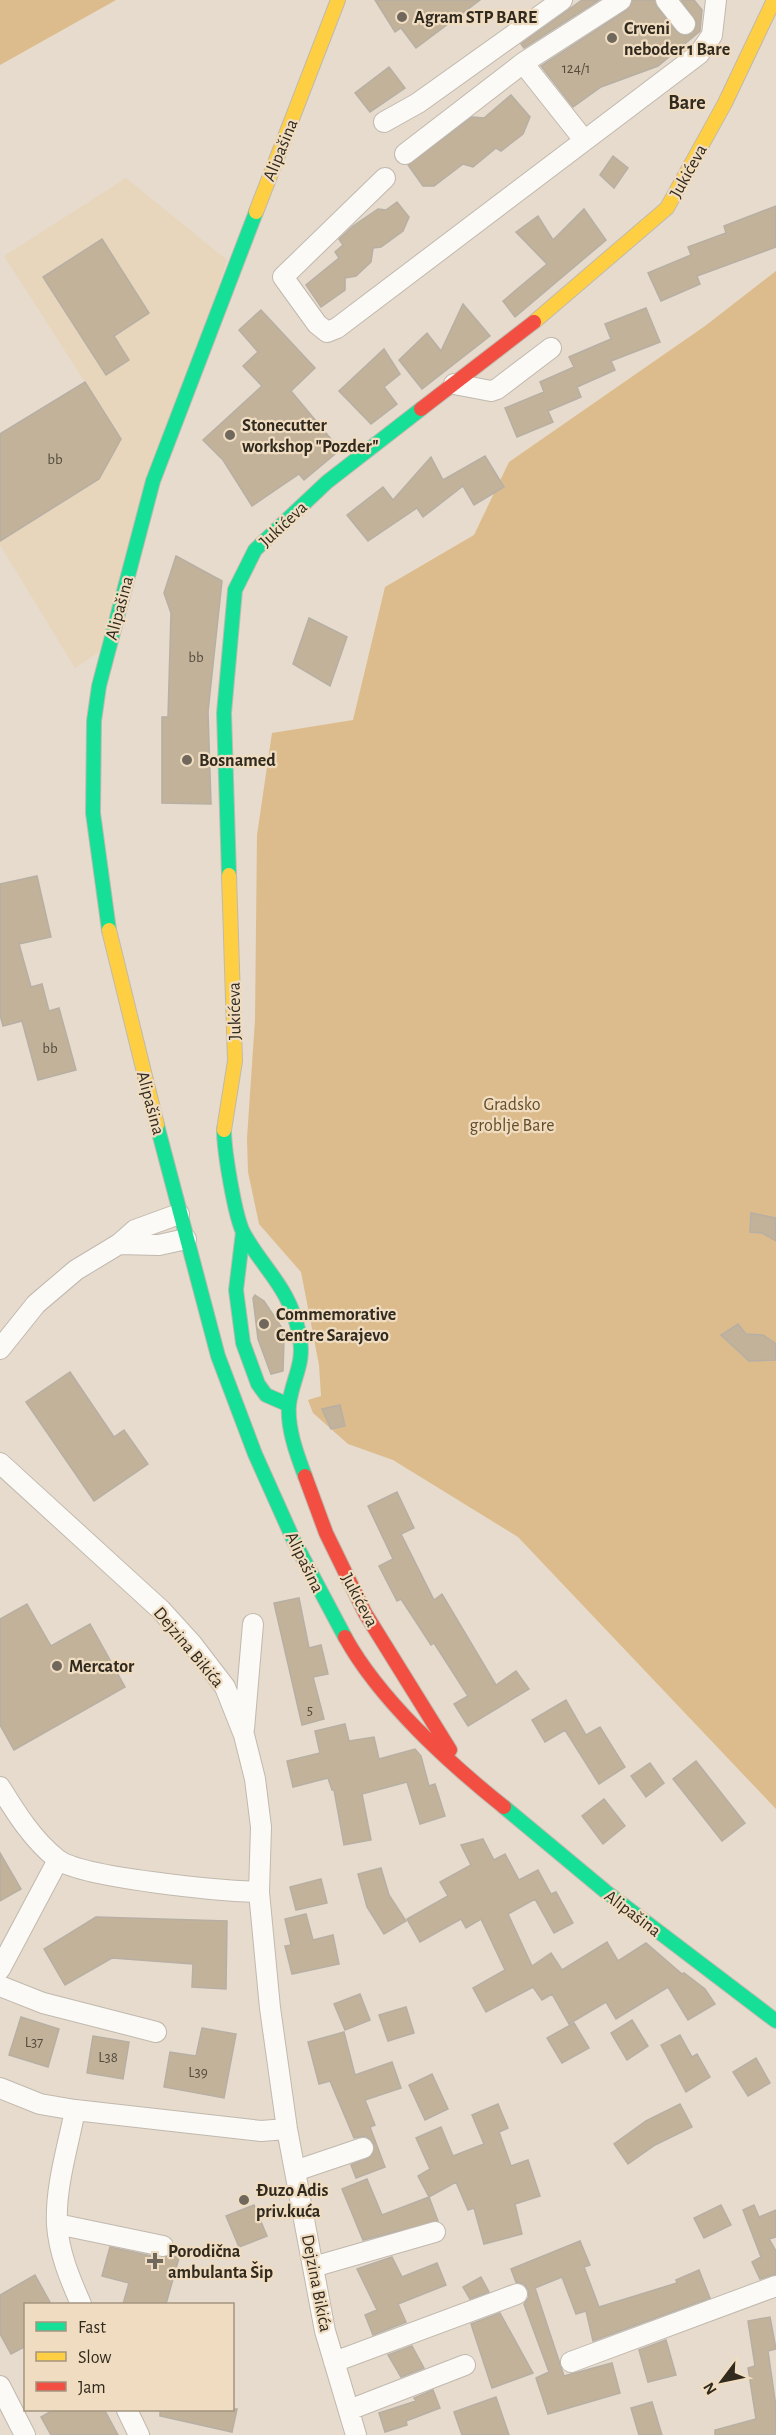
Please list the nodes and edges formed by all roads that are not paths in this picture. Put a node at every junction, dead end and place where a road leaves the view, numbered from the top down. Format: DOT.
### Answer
graph roads {
  1 [pos="338,0"];
  2 [pos="561,0"];
  3 [pos="621,0"];
  4 [pos="666,0"];
  5 [pos="716,0"];
  6 [pos="770,1"];
  7 [pos="685,24"];
  8 [pos="776,32"];
  9 [pos="759,34"];
  10 [pos="523,63"];
  11 [pos="384,122"];
  12 [pos="584,140"];
  13 [pos="405,154"];
  14 [pos="385,178"];
  15 [pos="551,348"];
  16 [pos="454,384"];
  17 [pos="179,1214"];
  18 [pos="243,1232"];
  19 [pos="186,1239"];
  20 [pos="119,1244"];
  21 [pos="0,1348"];
  22 [pos="289,1405"];
  23 [pos="0,1463"];
  24 [pos="253,1624"];
  25 [pos="244,1735"];
  26 [pos="469,1779"];
  27 [pos="0,1787"];
  28 [pos="58,1860"];
  29 [pos="259,1892"];
  30 [pos="0,1969"];
  31 [pos="0,1986"];
  32 [pos="776,2021"];
  33 [pos="156,2032"];
  34 [pos="0,2088"];
  35 [pos="75,2110"];
  36 [pos="287,2129"];
  37 [pos="363,2148"];
  38 [pos="295,2171"];
  39 [pos="57,2224"];
  40 [pos="435,2232"];
  41 [pos="163,2246"];
  42 [pos="313,2267"];
  43 [pos="776,2286"];
  44 [pos="517,2294"];
  45 [pos="81,2303"];
  46 [pos="334,2362"];
  47 [pos="571,2362"];
  48 [pos="465,2365"];
  49 [pos="0,2386"];
  50 [pos="349,2410"];
  51 [pos="129,2411"];
  52 [pos="26,2435"];
  53 [pos="139,2435"];
  54 [pos="356,2435"];
  1 -- 17 [label="main road, Alipašina"];
  2 -- 11 [label="street"];
  3 -- 10 [label="street"];
  4 -- 7 [label="street"];
  5 -- 12 [label="street"];
  6 -- 9 [label="main road, Jukićeva"];
  8 -- 9 [label="main road"];
  9 -- 16 [label="main road, Jukićeva"];
  10 -- 12 [label="street"];
  10 -- 13 [label="street"];
  12 -- 14 [label="street"];
  15 -- 16 [label="street"];
  16 -- 18 [label="main road, Jukićeva"];
  17 -- 19 [label="main road, Alipašina"];
  17 -- 20 [label="street"];
  18 -- 22 [label="main road, Jukićeva"];
  18 -- 22 [label="main road, Jukićeva"];
  19 -- 20 [label="street"];
  19 -- 26 [label="main road, Alipašina"];
  20 -- 21 [label="street"];
  22 -- 26 [label="main road, Jukićeva"];
  23 -- 25 [label="street, Dejzina Bikića"];
  24 -- 25 [label="street"];
  25 -- 29 [label="street, Dejzina Bikića"];
  26 -- 32 [label="main road, Alipašina"];
  27 -- 28 [label="street"];
  28 -- 29 [label="street"];
  28 -- 30 [label="street"];
  29 -- 36 [label="street, Dejzina Bikića"];
  31 -- 33 [label="street"];
  34 -- 35 [label="street"];
  35 -- 36 [label="street"];
  35 -- 39 [label="street"];
  36 -- 38 [label="street, Dejzina Bikića"];
  37 -- 38 [label="street"];
  38 -- 42 [label="street, Dejzina Bikića"];
  39 -- 41 [label="street"];
  39 -- 45 [label="street"];
  40 -- 42 [label="street"];
  42 -- 46 [label="street, Dejzina Bikića"];
  43 -- 47 [label="street"];
  44 -- 46 [label="street"];
  46 -- 50 [label="street, Dejzina Bikića"];
  48 -- 50 [label="street"];
  49 -- 52 [label="street"];
  50 -- 54 [label="street, Dejzina Bikića"];
  51 -- 53 [label="street"];
}
